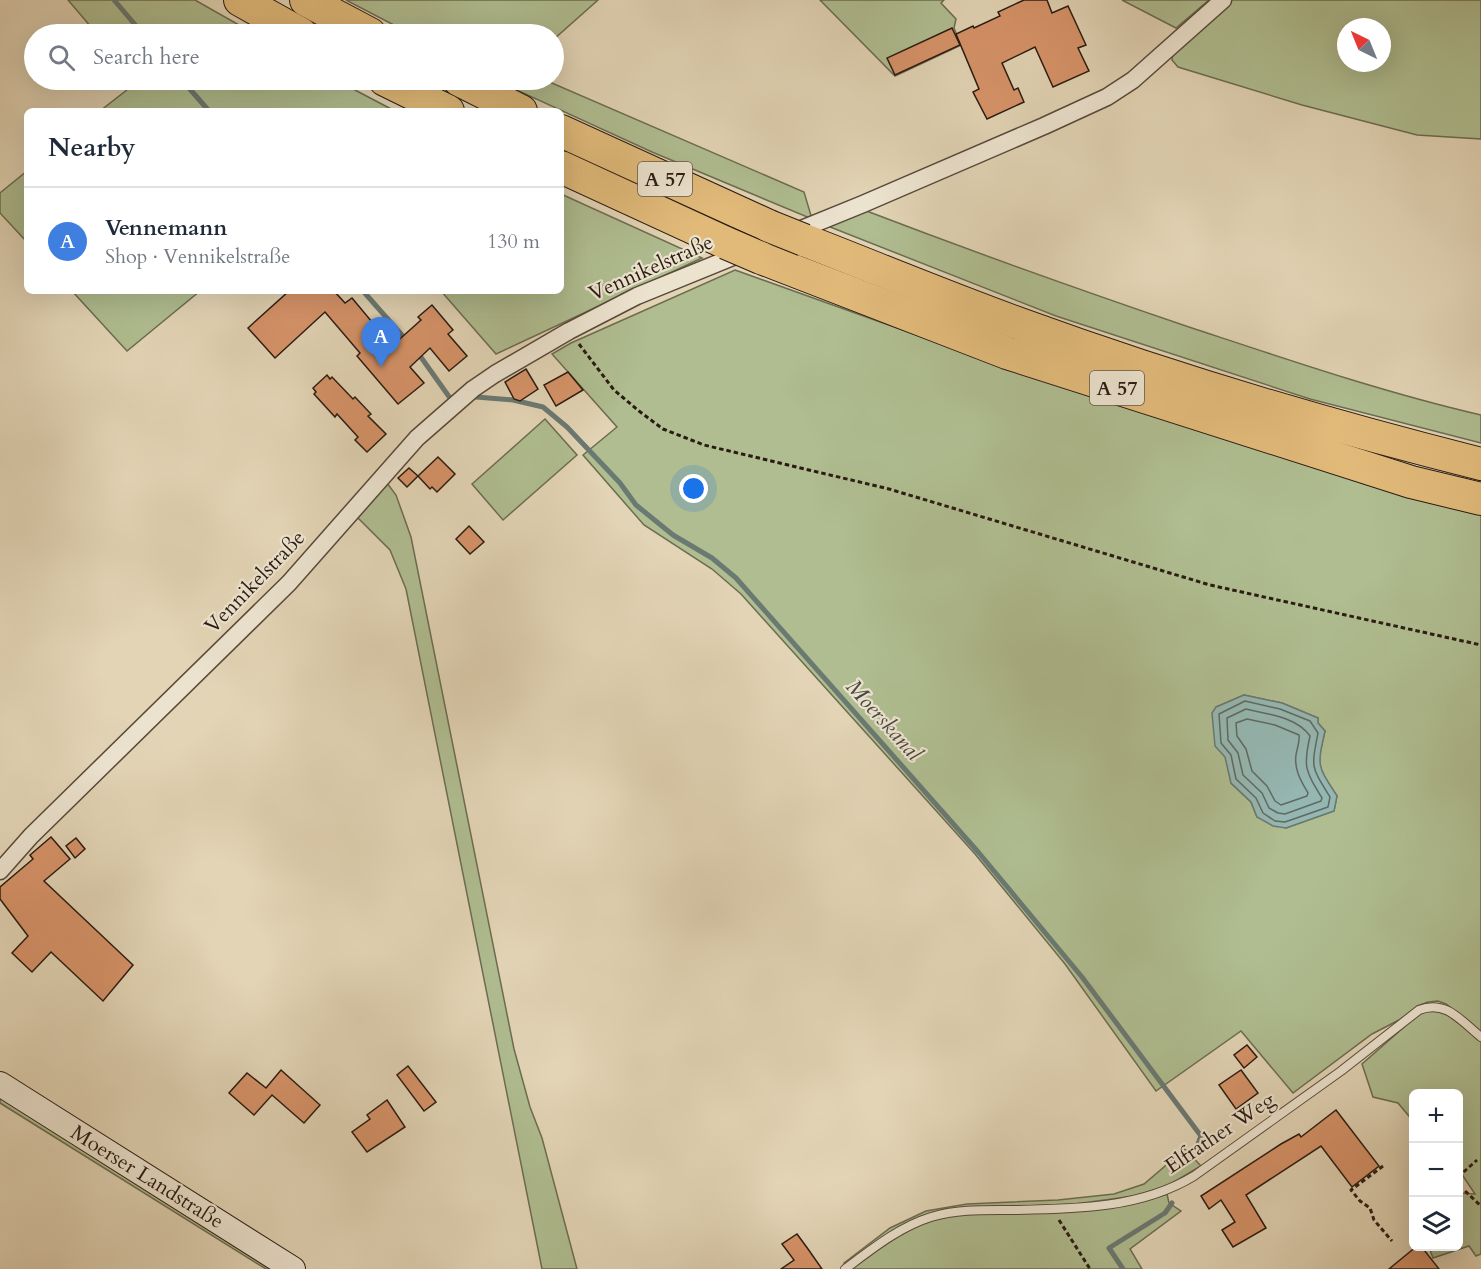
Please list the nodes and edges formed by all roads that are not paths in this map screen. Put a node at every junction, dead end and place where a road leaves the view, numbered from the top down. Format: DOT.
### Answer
graph roads {
  1 [pos="240,0"];
  2 [pos="306,0"];
  3 [pos="1223,0"];
  4 [pos="283,24"];
  5 [pos="351,24"];
  6 [pos="405,90"];
  7 [pos="479,90"];
  8 [pos="442,108"];
  9 [pos="515,108"];
  10 [pos="564,132"];
  11 [pos="564,168"];
  12 [pos="1481,464"];
  13 [pos="1481,499"];
  14 [pos="0,871"];
  15 [pos="1481,1037"];
  16 [pos="0,1084"];
  17 [pos="293,1269"];
  18 [pos="845,1269"];
  1 -- 4 [label="highway"];
  2 -- 5 [label="highway"];
  3 -- 14 [label="street, Vennikelstraße"];
  6 -- 8 [label="highway"];
  7 -- 9 [label="highway"];
  10 -- 12 [label="highway, A 57, bridge"];
  11 -- 13 [label="highway, A 57, bridge"];
  15 -- 18 [label="lane, Elfrather Weg"];
  16 -- 17 [label="main road, Moerser Landstraße"];
}
